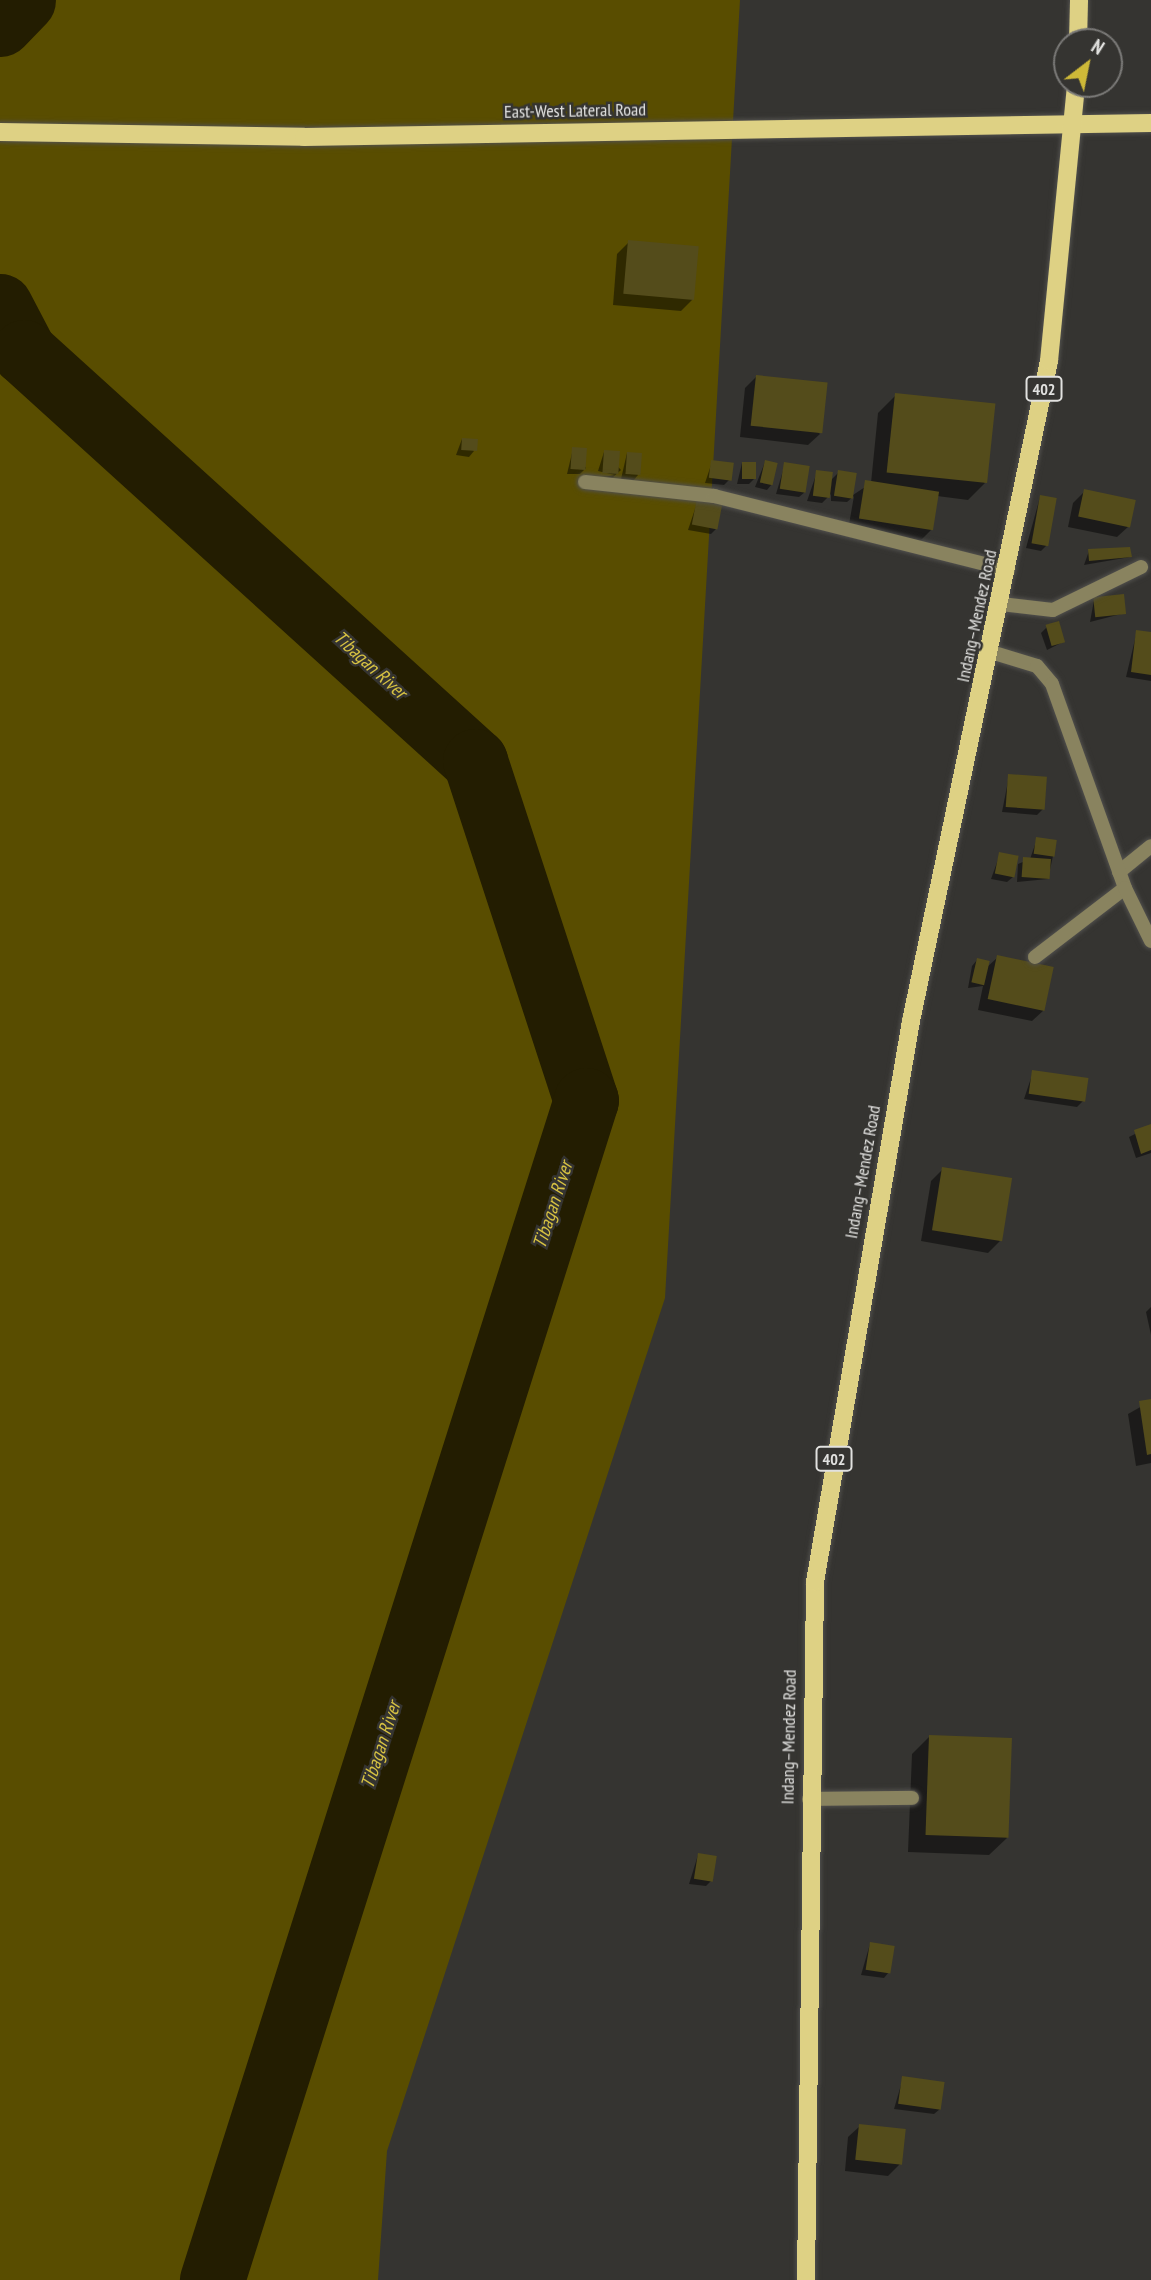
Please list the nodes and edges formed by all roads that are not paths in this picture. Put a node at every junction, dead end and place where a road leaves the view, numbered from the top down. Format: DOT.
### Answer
graph roads {
  1 [pos="1079,0"];
  2 [pos="1078,28"];
  3 [pos="1075,98"];
  4 [pos="1074,122"];
  5 [pos="1151,123"];
  6 [pos="0,132"];
  7 [pos="585,482"];
  8 [pos="1141,567"];
  9 [pos="1008,570"];
  10 [pos="1001,604"];
  11 [pos="991,652"];
  12 [pos="1151,846"];
  13 [pos="1119,872"];
  14 [pos="1125,888"];
  15 [pos="1151,941"];
  16 [pos="1035,957"];
  17 [pos="912,1798"];
  18 [pos="809,1799"];
  19 [pos="806,2280"];
  1 -- 2 [label="main road"];
  3 -- 4 [label="main road, Indang–Mendez Road / 402"];
  4 -- 5 [label="main road, East-West Lateral Road"];
  4 -- 6 [label="main road, East-West Lateral Road"];
  4 -- 9 [label="main road, Indang–Mendez Road / 402"];
  7 -- 9 [label="street"];
  8 -- 10 [label="street"];
  9 -- 10 [label="main road, Indang–Mendez Road / 402"];
  10 -- 11 [label="main road, Indang–Mendez Road / 402"];
  11 -- 13 [label="street"];
  11 -- 18 [label="main road, Indang–Mendez Road / 402"];
  12 -- 13 [label="street"];
  13 -- 14 [label="street"];
  14 -- 15 [label="street"];
  14 -- 16 [label="street"];
  17 -- 18 [label="street"];
  18 -- 19 [label="main road, Indang–Mendez Road / 402"];
}
